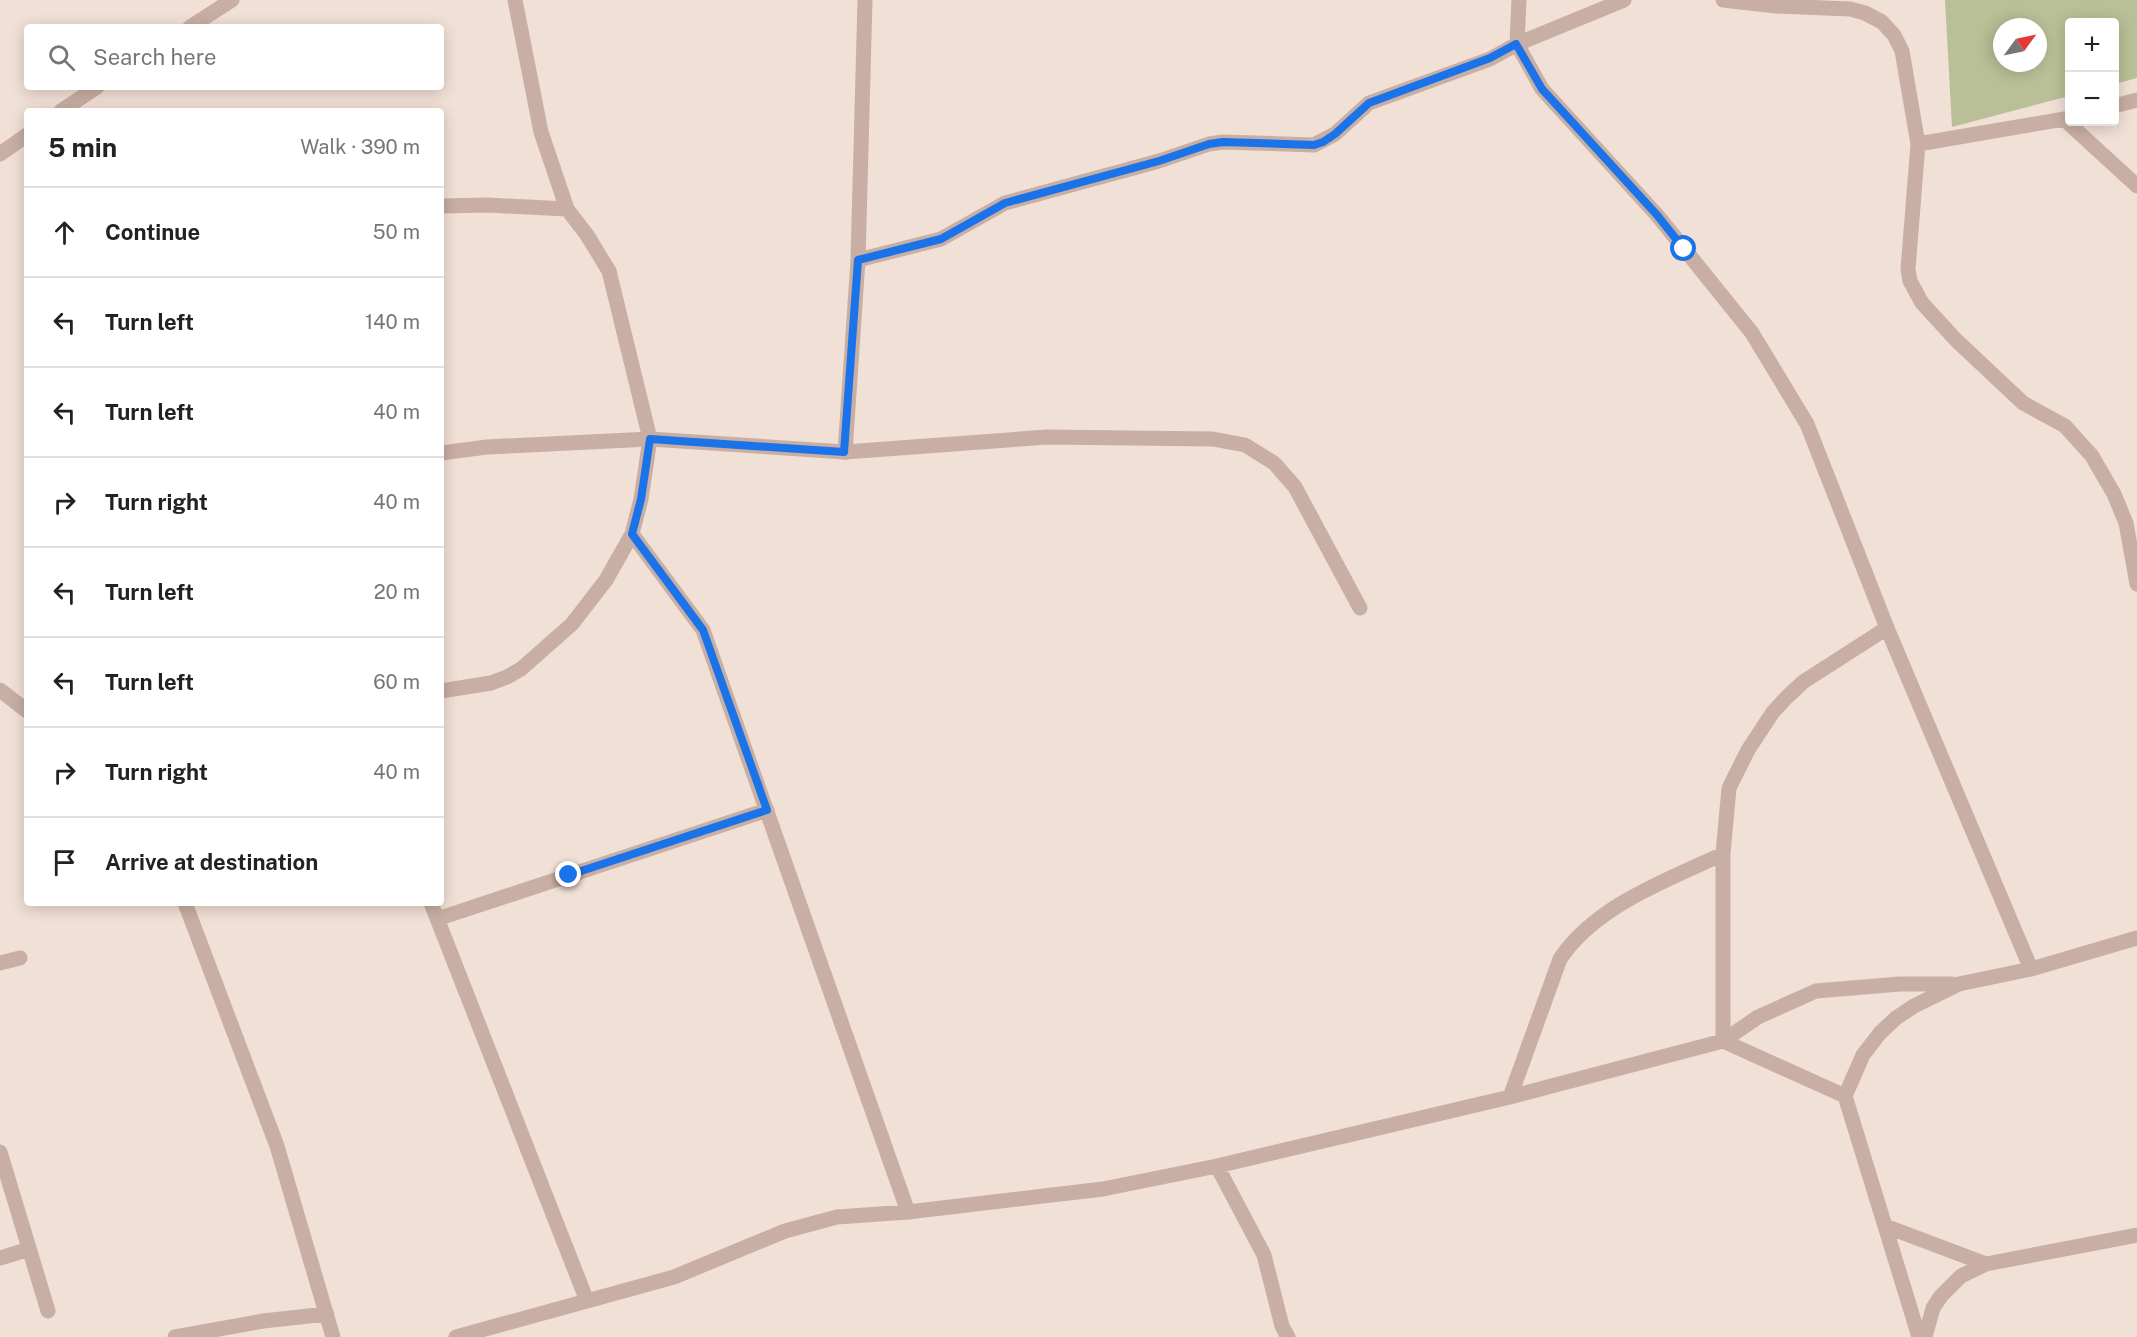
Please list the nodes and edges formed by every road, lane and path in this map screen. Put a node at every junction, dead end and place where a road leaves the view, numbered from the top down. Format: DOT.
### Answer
graph roads {
  1 [pos="232,0"];
  2 [pos="515,0"];
  3 [pos="865,0"];
  4 [pos="1519,0"];
  5 [pos="1624,0"];
  6 [pos="1723,0"];
  7 [pos="195,24"];
  8 [pos="1516,44"];
  9 [pos="92,90"];
  10 [pos="2137,100"];
  11 [pos="2119,105"];
  12 [pos="66,108"];
  13 [pos="2065,119"];
  14 [pos="2074,126"];
  15 [pos="24,137"];
  16 [pos="1918,144"];
  17 [pos="0,154"];
  18 [pos="2137,186"];
  19 [pos="444,206"];
  20 [pos="567,209"];
  21 [pos="858,260"];
  22 [pos="650,439"];
  23 [pos="844,452"];
  24 [pos="444,453"];
  25 [pos="632,534"];
  26 [pos="2137,584"];
  27 [pos="1360,608"];
  28 [pos="1887,628"];
  29 [pos="0,690"];
  30 [pos="444,690"];
  31 [pos="24,709"];
  32 [pos="767,810"];
  33 [pos="1723,854"];
  34 [pos="186,906"];
  35 [pos="432,906"];
  36 [pos="437,919"];
  37 [pos="2137,938"];
  38 [pos="20,958"];
  39 [pos="0,963"];
  40 [pos="2031,969"];
  41 [pos="1959,984"];
  42 [pos="1723,1041"];
  43 [pos="1845,1096"];
  44 [pos="1510,1097"];
  45 [pos="2,1162"];
  46 [pos="1217,1166"];
  47 [pos="908,1212"];
  48 [pos="1885,1226"];
  49 [pos="2137,1234"];
  50 [pos="29,1249"];
  51 [pos="0,1258"];
  52 [pos="1986,1264"];
  53 [pos="587,1301"];
  54 [pos="48,1311"];
  55 [pos="327,1314"];
  56 [pos="176,1337"];
  57 [pos="333,1337"];
  58 [pos="456,1337"];
  59 [pos="1288,1337"];
  60 [pos="1919,1337"];
  61 [pos="1925,1337"];
  1 -- 7 [label="street"];
  2 -- 20 [label="street"];
  3 -- 21 [label="street"];
  4 -- 8 [label="street"];
  5 -- 8 [label="street"];
  6 -- 16 [label="street"];
  8 -- 21 [label="street"];
  8 -- 28 [label="street"];
  9 -- 12 [label="street"];
  10 -- 11 [label="street"];
  13 -- 16 [label="street"];
  14 -- 18 [label="street"];
  15 -- 17 [label="street"];
  16 -- 26 [label="street"];
  19 -- 20 [label="street"];
  20 -- 22 [label="street"];
  21 -- 23 [label="street"];
  22 -- 23 [label="street"];
  22 -- 24 [label="street"];
  22 -- 25 [label="street"];
  23 -- 27 [label="street"];
  25 -- 30 [label="street"];
  25 -- 32 [label="street"];
  28 -- 33 [label="street"];
  28 -- 40 [label="street"];
  29 -- 31 [label="street"];
  32 -- 36 [label="street"];
  32 -- 47 [label="street"];
  33 -- 42 [label="street"];
  33 -- 44 [label="street"];
  34 -- 55 [label="street"];
  35 -- 36 [label="street"];
  36 -- 53 [label="street"];
  37 -- 40 [label="street"];
  38 -- 39 [label="street"];
  40 -- 41 [label="street"];
  41 -- 42 [label="street"];
  41 -- 43 [label="street"];
  42 -- 43 [label="street"];
  42 -- 44 [label="street"];
  43 -- 48 [label="street"];
  44 -- 46 [label="street"];
  45 -- 50 [label="street"];
  46 -- 47 [label="street"];
  46 -- 59 [label="street"];
  47 -- 53 [label="street"];
  48 -- 52 [label="street"];
  48 -- 60 [label="street"];
  49 -- 52 [label="street"];
  50 -- 51 [label="street"];
  50 -- 54 [label="street"];
  52 -- 61 [label="street"];
  53 -- 58 [label="street"];
  55 -- 56 [label="street"];
  55 -- 57 [label="street"];
}
